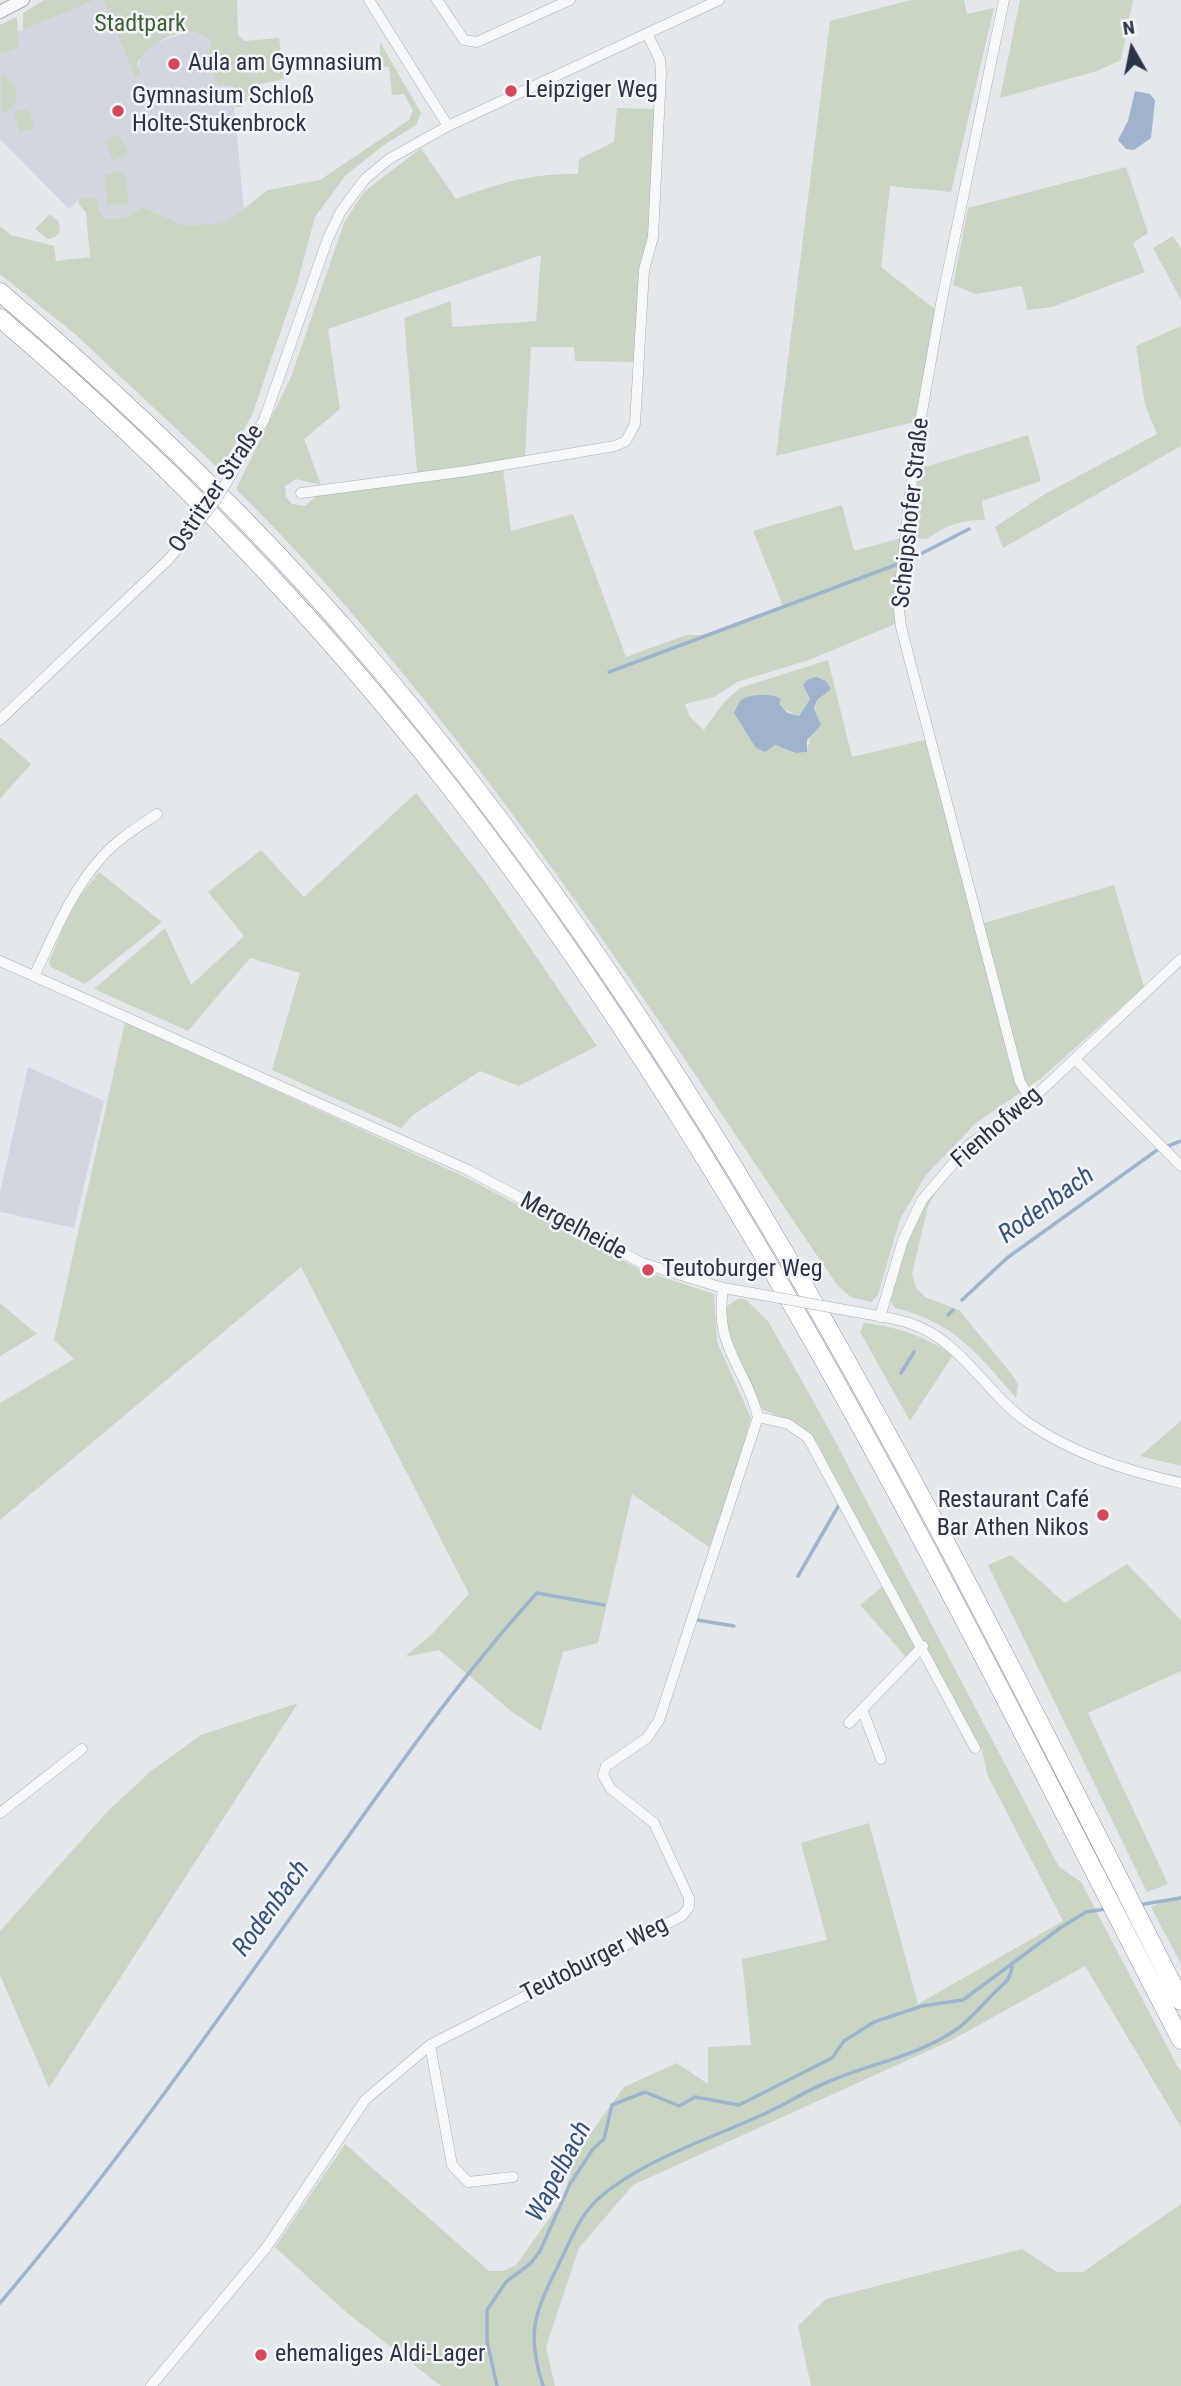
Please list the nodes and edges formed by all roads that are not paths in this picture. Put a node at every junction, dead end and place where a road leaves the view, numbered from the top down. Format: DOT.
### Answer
graph roads {
  1 [pos="23,0"];
  2 [pos="369,0"];
  3 [pos="437,0"];
  4 [pos="570,0"];
  5 [pos="719,0"];
  6 [pos="1004,0"];
  7 [pos="0,12"];
  8 [pos="647,33"];
  9 [pos="448,126"];
  10 [pos="0,292"];
  11 [pos="0,318"];
  12 [pos="300,493"];
  13 [pos="0,720"];
  14 [pos="157,814"];
  15 [pos="1181,959"];
  16 [pos="0,961"];
  17 [pos="34,976"];
  18 [pos="1074,1059"];
  19 [pos="1031,1100"];
  20 [pos="1181,1166"];
  21 [pos="723,1288"];
  22 [pos="880,1317"];
  23 [pos="758,1417"];
  24 [pos="1181,1482"];
  25 [pos="923,1646"];
  26 [pos="862,1709"];
  27 [pos="849,1723"];
  28 [pos="975,1748"];
  29 [pos="82,1749"];
  30 [pos="881,1759"];
  31 [pos="0,1813"];
  32 [pos="1181,2001"];
  33 [pos="1181,2040"];
  34 [pos="430,2045"];
  35 [pos="513,2177"];
  36 [pos="151,2386"];
  1 -- 7 [label="street"];
  2 -- 9 [label="street"];
  3 -- 4 [label="street"];
  5 -- 8 [label="street, Ostritzer Straße"];
  6 -- 19 [label="street, Scheipshofer Straße"];
  8 -- 9 [label="street, Ostritzer Straße"];
  8 -- 12 [label="street"];
  9 -- 13 [label="street, Ostritzer Straße, bridge"];
  10 -- 32 [label="highway"];
  11 -- 33 [label="highway"];
  14 -- 17 [label="street"];
  15 -- 18 [label="street, Fienhofweg"];
  16 -- 17 [label="street, Mergelheide"];
  17 -- 21 [label="street, Mergelheide"];
  18 -- 19 [label="street, Fienhofweg"];
  18 -- 20 [label="street"];
  19 -- 22 [label="street, Fienhofweg"];
  21 -- 22 [label="street, Mergelheide, bridge"];
  21 -- 23 [label="street"];
  22 -- 24 [label="street, Mergelheide"];
  23 -- 25 [label="street"];
  23 -- 34 [label="street, Teutoburger Weg"];
  25 -- 26 [label="street"];
  25 -- 28 [label="street"];
  26 -- 27 [label="street"];
  26 -- 30 [label="street"];
  29 -- 31 [label="street"];
  34 -- 35 [label="street"];
  34 -- 36 [label="street, Teutoburger Weg"];
}
